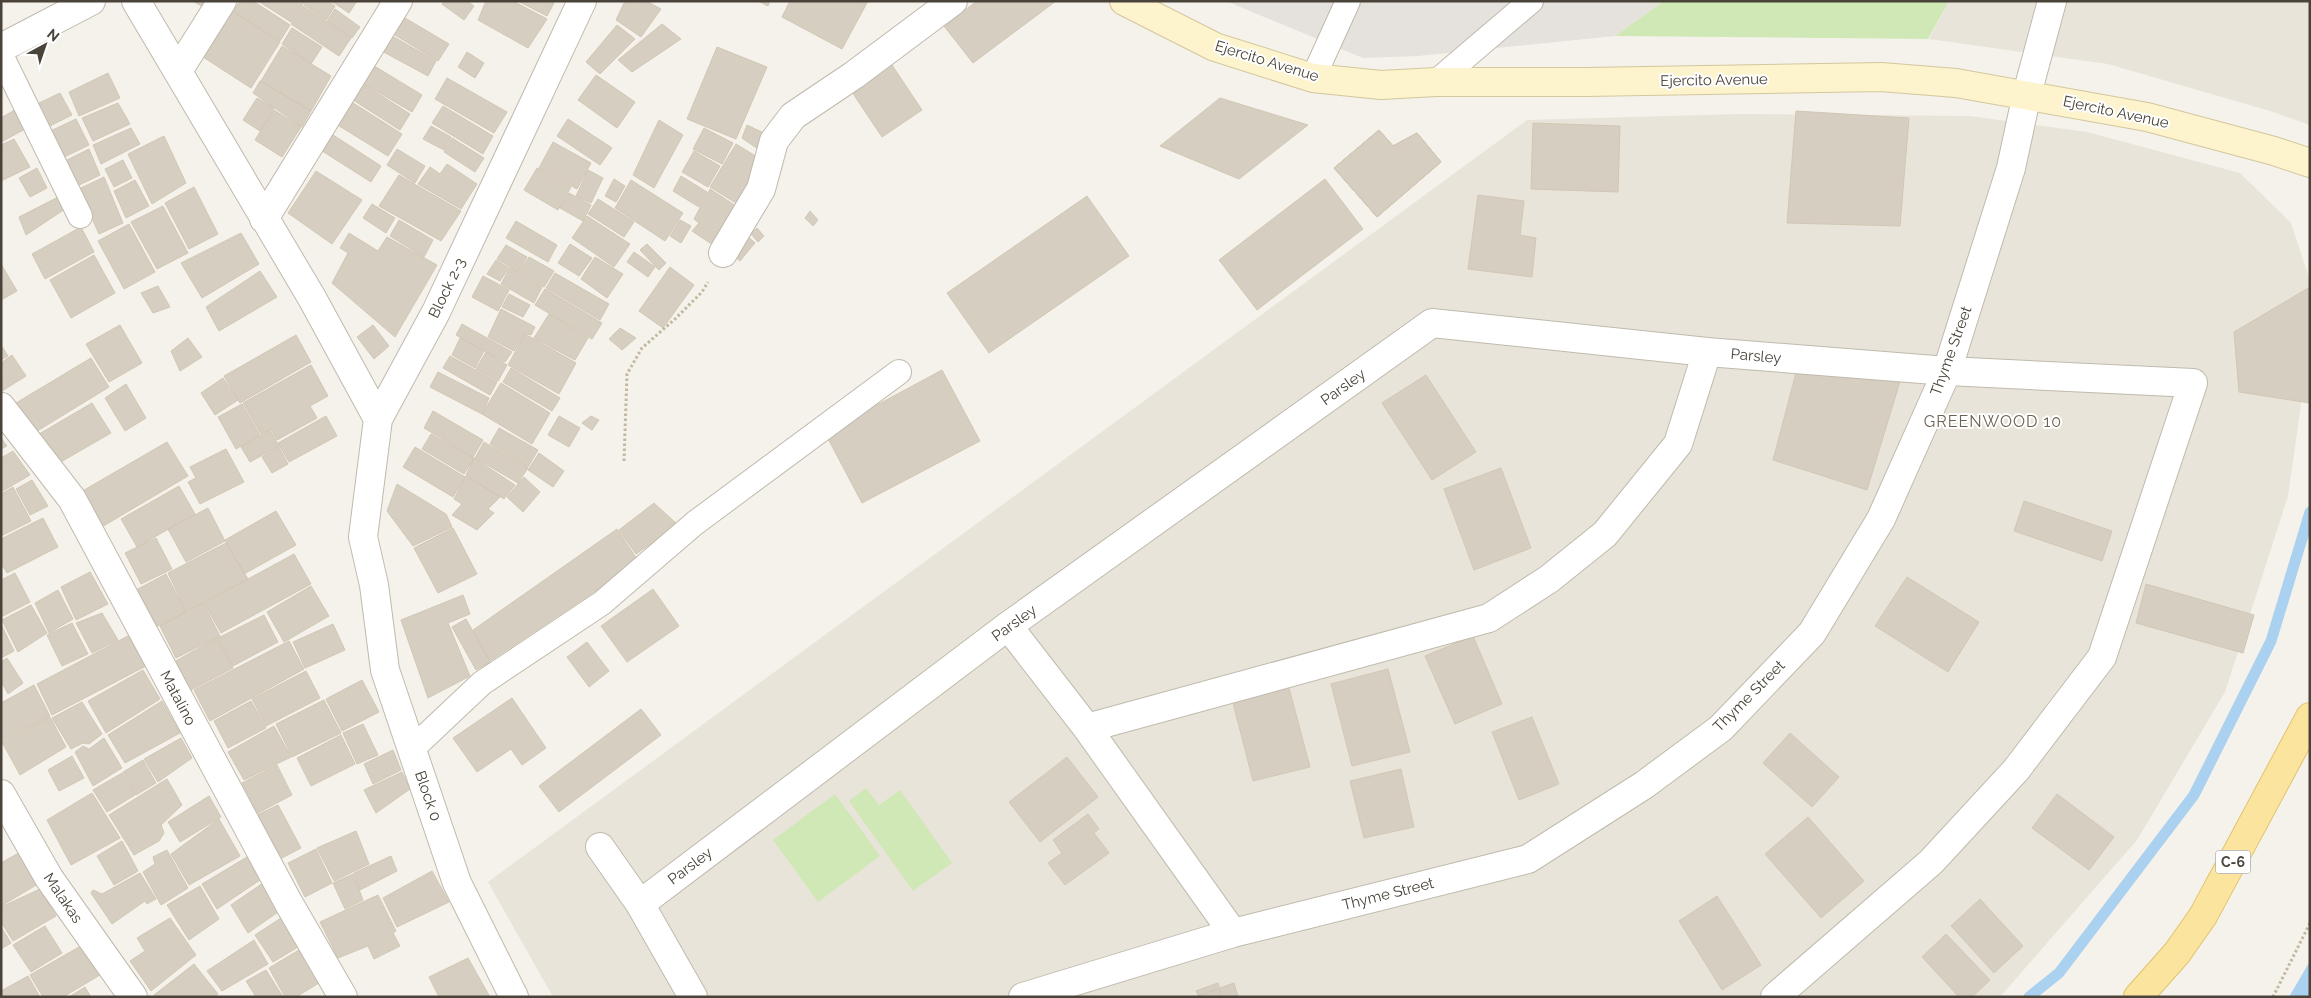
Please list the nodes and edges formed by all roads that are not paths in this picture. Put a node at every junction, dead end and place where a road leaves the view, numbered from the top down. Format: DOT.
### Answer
graph roads {
  1 [pos="91,1"];
  2 [pos="136,1"];
  3 [pos="222,1"];
  4 [pos="398,1"];
  5 [pos="582,1"];
  6 [pos="953,1"];
  7 [pos="1124,1"];
  8 [pos="1348,1"];
  9 [pos="1531,1"];
  10 [pos="2052,1"];
  11 [pos="1,48"];
  12 [pos="1,55"];
  13 [pos="178,71"];
  14 [pos="1313,78"];
  15 [pos="1436,82"];
  16 [pos="2027,94"];
  17 [pos="2310,163"];
  18 [pos="80,216"];
  19 [pos="264,219"];
  20 [pos="723,253"];
  21 [pos="1707,352"];
  22 [pos="1947,371"];
  23 [pos="898,372"];
  24 [pos="1,407"];
  25 [pos="378,419"];
  26 [pos="374,585"];
  27 [pos="1008,626"];
  28 [pos="2310,717"];
  29 [pos="1087,728"];
  30 [pos="412,748"];
  31 [pos="1,794"];
  32 [pos="600,847"];
  33 [pos="640,904"];
  34 [pos="1234,933"];
  35 [pos="133,997"];
  36 [pos="343,997"];
  37 [pos="514,997"];
  38 [pos="693,997"];
  39 [pos="1023,997"];
  40 [pos="1775,997"];
  41 [pos="2138,997"];
  1 -- 11 [label="street"];
  2 -- 13 [label="street"];
  3 -- 13 [label="street"];
  4 -- 19 [label="street"];
  5 -- 25 [label="street, Block 2-3"];
  6 -- 20 [label="street"];
  7 -- 14 [label="main road, Ejercito Avenue"];
  8 -- 14 [label="lane"];
  9 -- 15 [label="lane"];
  10 -- 16 [label="street, Thyme Street"];
  12 -- 18 [label="lane"];
  13 -- 19 [label="street"];
  14 -- 15 [label="main road, Ejercito Avenue"];
  15 -- 16 [label="main road, Ejercito Avenue"];
  16 -- 17 [label="main road, Ejercito Avenue"];
  16 -- 22 [label="street, Thyme Street"];
  19 -- 25 [label="street"];
  21 -- 22 [label="street, Parsley"];
  21 -- 27 [label="street, Parsley"];
  21 -- 29 [label="street"];
  22 -- 34 [label="street, Thyme Street"];
  22 -- 40 [label="street, Parsley"];
  23 -- 30 [label="lane"];
  24 -- 36 [label="street, Matalino"];
  25 -- 26 [label="street, Block 2-3"];
  26 -- 30 [label="street, Block 0"];
  27 -- 29 [label="street"];
  27 -- 33 [label="street, Parsley"];
  28 -- 41 [label="main road, C-6"];
  29 -- 34 [label="street"];
  30 -- 37 [label="street, Block 0"];
  31 -- 35 [label="street, Malakas"];
  32 -- 33 [label="street"];
  33 -- 38 [label="street"];
  34 -- 39 [label="street, Thyme Street"];
}
